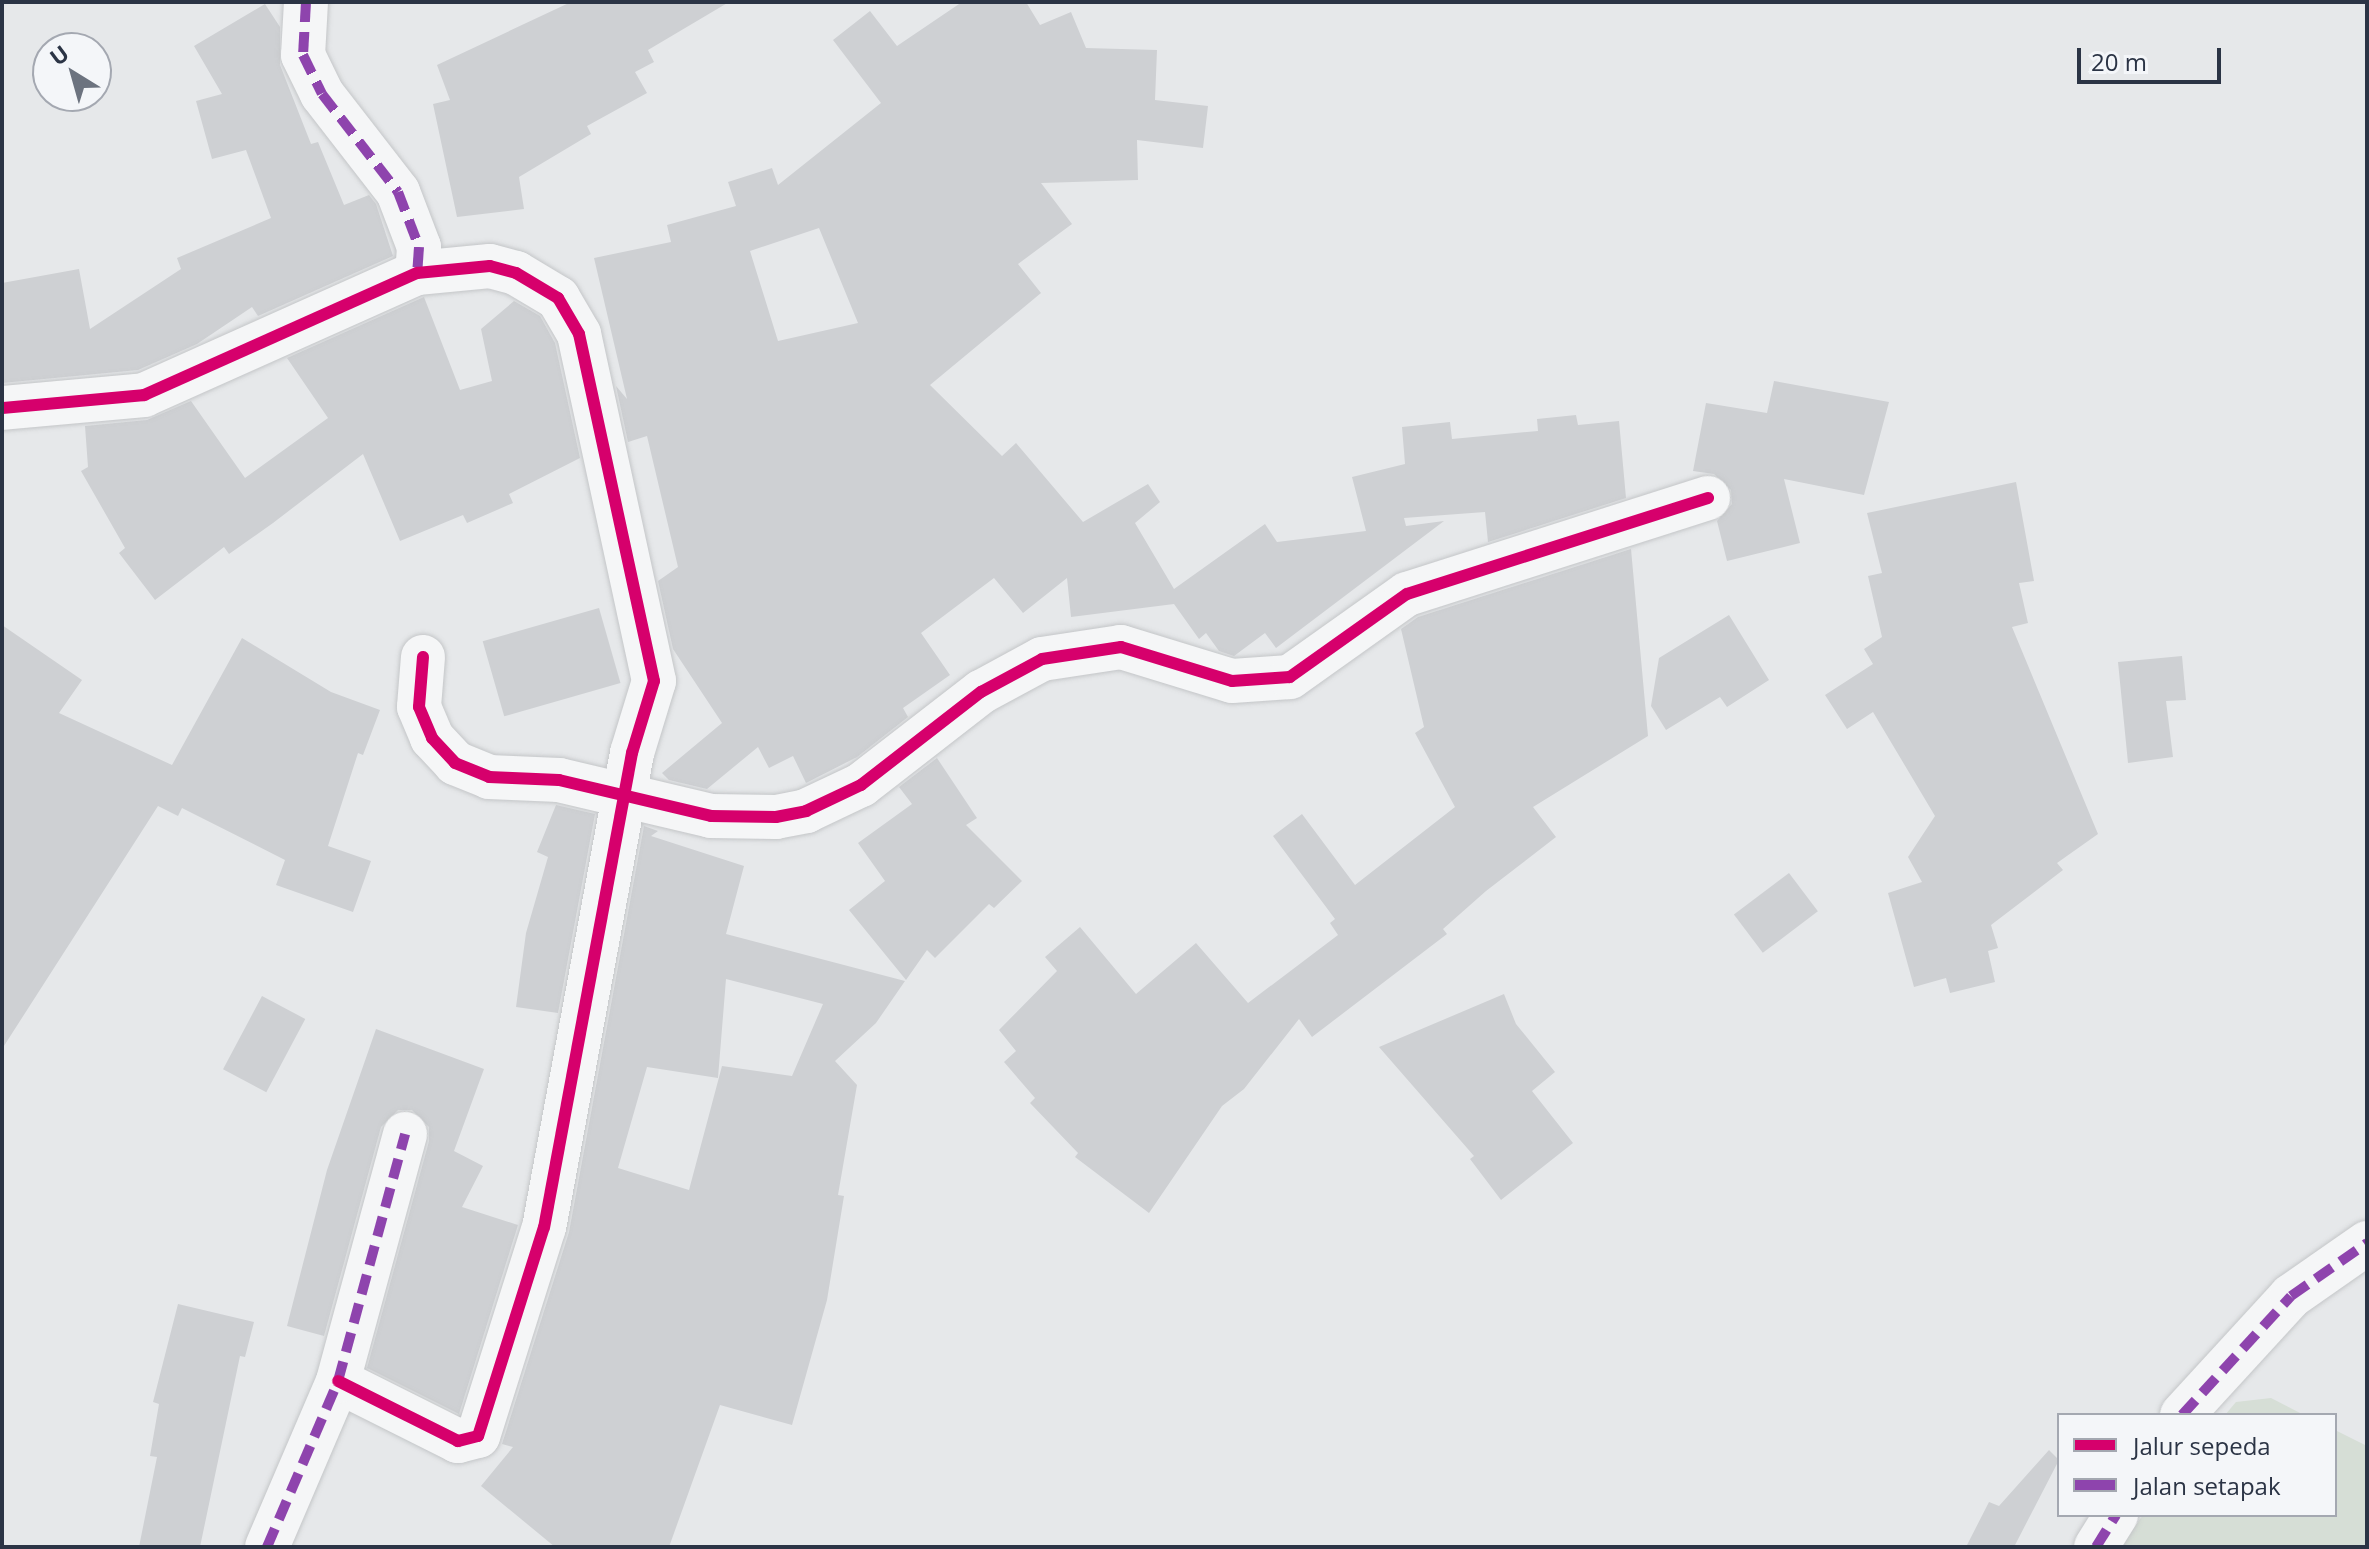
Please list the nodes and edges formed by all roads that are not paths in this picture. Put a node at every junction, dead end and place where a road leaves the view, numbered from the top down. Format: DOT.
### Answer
graph roads {
  1 [pos="306,2"];
  2 [pos="417,273"];
  3 [pos="2,408"];
  4 [pos="1708,498"];
  5 [pos="423,657"];
  6 [pos="627,801"];
  7 [pos="405,1134"];
  8 [pos="2367,1243"];
  9 [pos="338,1381"];
  10 [pos="2184,1413"];
  11 [pos="2115,1517"];
  12 [pos="267,1547"];
  13 [pos="2096,1547"];
  1 -- 2 [label="street"];
  2 -- 3 [label="street"];
  2 -- 6 [label="street"];
  4 -- 6 [label="street"];
  5 -- 6 [label="street"];
  6 -- 9 [label="street"];
  7 -- 9 [label="street"];
  8 -- 10 [label="street"];
  9 -- 12 [label="street"];
  11 -- 13 [label="street"];
}
